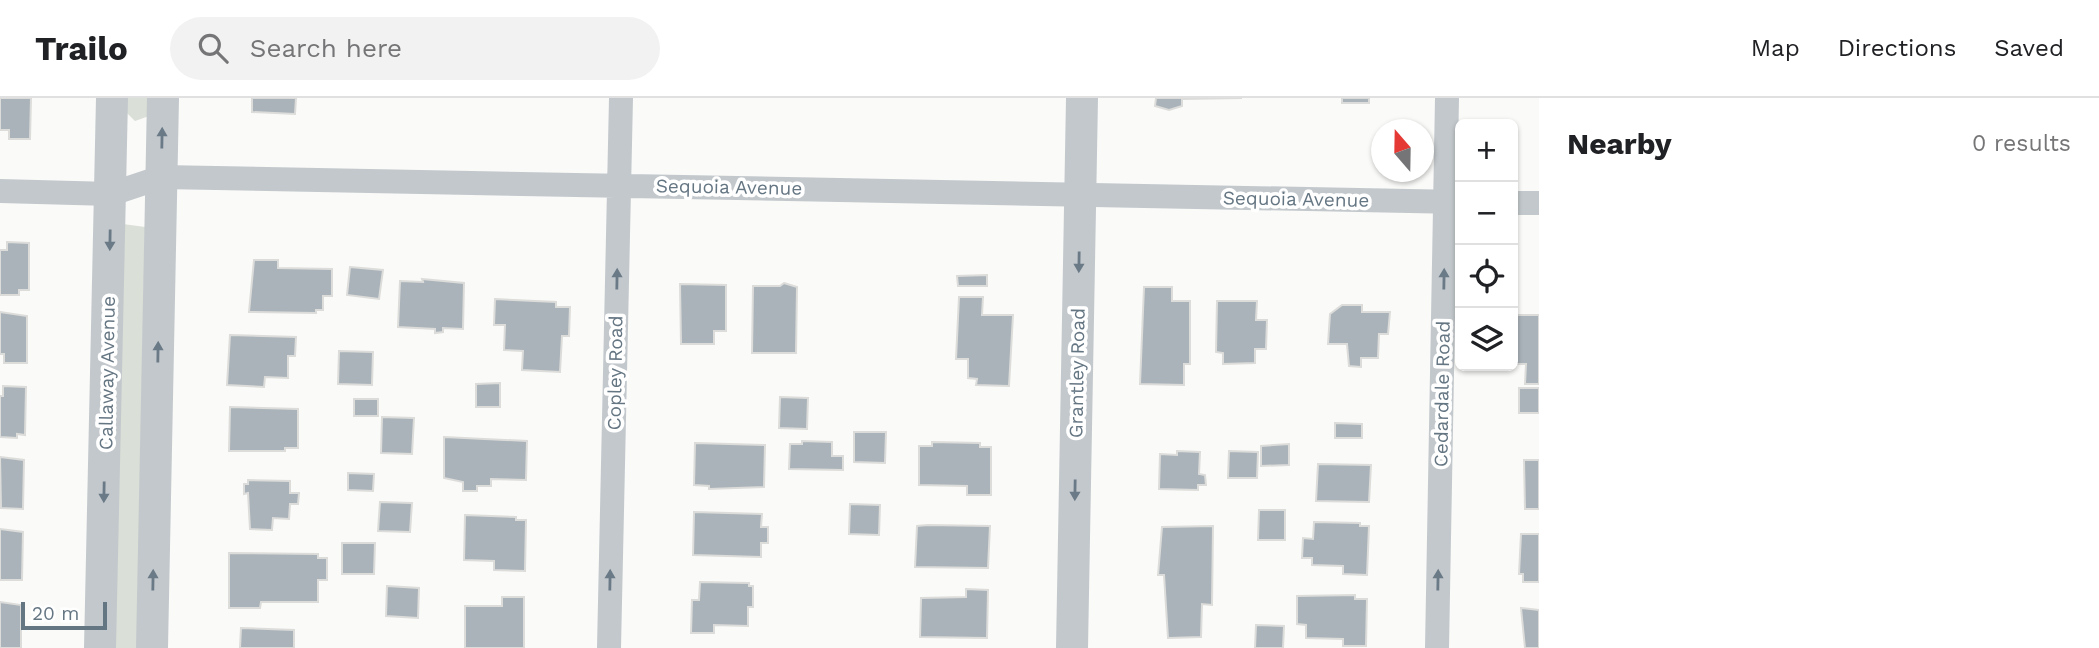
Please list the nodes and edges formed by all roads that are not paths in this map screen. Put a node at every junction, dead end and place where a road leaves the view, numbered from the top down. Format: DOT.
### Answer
graph roads {
  1 [pos="112,98"];
  2 [pos="163,98"];
  3 [pos="621,98"];
  4 [pos="1082,98"];
  5 [pos="1447,98"];
  6 [pos="162,177"];
  7 [pos="619,185"];
  8 [pos="0,191"];
  9 [pos="111,194"];
  10 [pos="1080,194"];
  11 [pos="1453,202"];
  12 [pos="1518,203"];
  13 [pos="1539,204"];
  14 [pos="100,648"];
  15 [pos="152,648"];
  16 [pos="609,648"];
  17 [pos="1072,648"];
  18 [pos="1437,648"];
  1 -- 9 [label="street, Callaway Avenue"];
  6 -- 2 [label="street, one-way"];
  3 -- 7 [label="street, Copley Road"];
  4 -- 10 [label="street, Grantley Road"];
  5 -- 11 [label="street, Cedardale Road"];
  6 -- 7 [label="street, Sequoia Avenue"];
  6 -- 9 [label="street, Sequoia Avenue"];
  15 -- 6 [label="street, one-way"];
  7 -- 10 [label="street, Sequoia Avenue"];
  16 -- 7 [label="street, Copley Road, one-way"];
  8 -- 9 [label="street, Sequoia Avenue"];
  9 -- 14 [label="street, Callaway Avenue, one-way"];
  10 -- 11 [label="street, Sequoia Avenue"];
  10 -- 17 [label="street, Grantley Road, one-way"];
  18 -- 11 [label="street, Cedardale Road, one-way"];
  12 -- 13 [label="street"];
}
